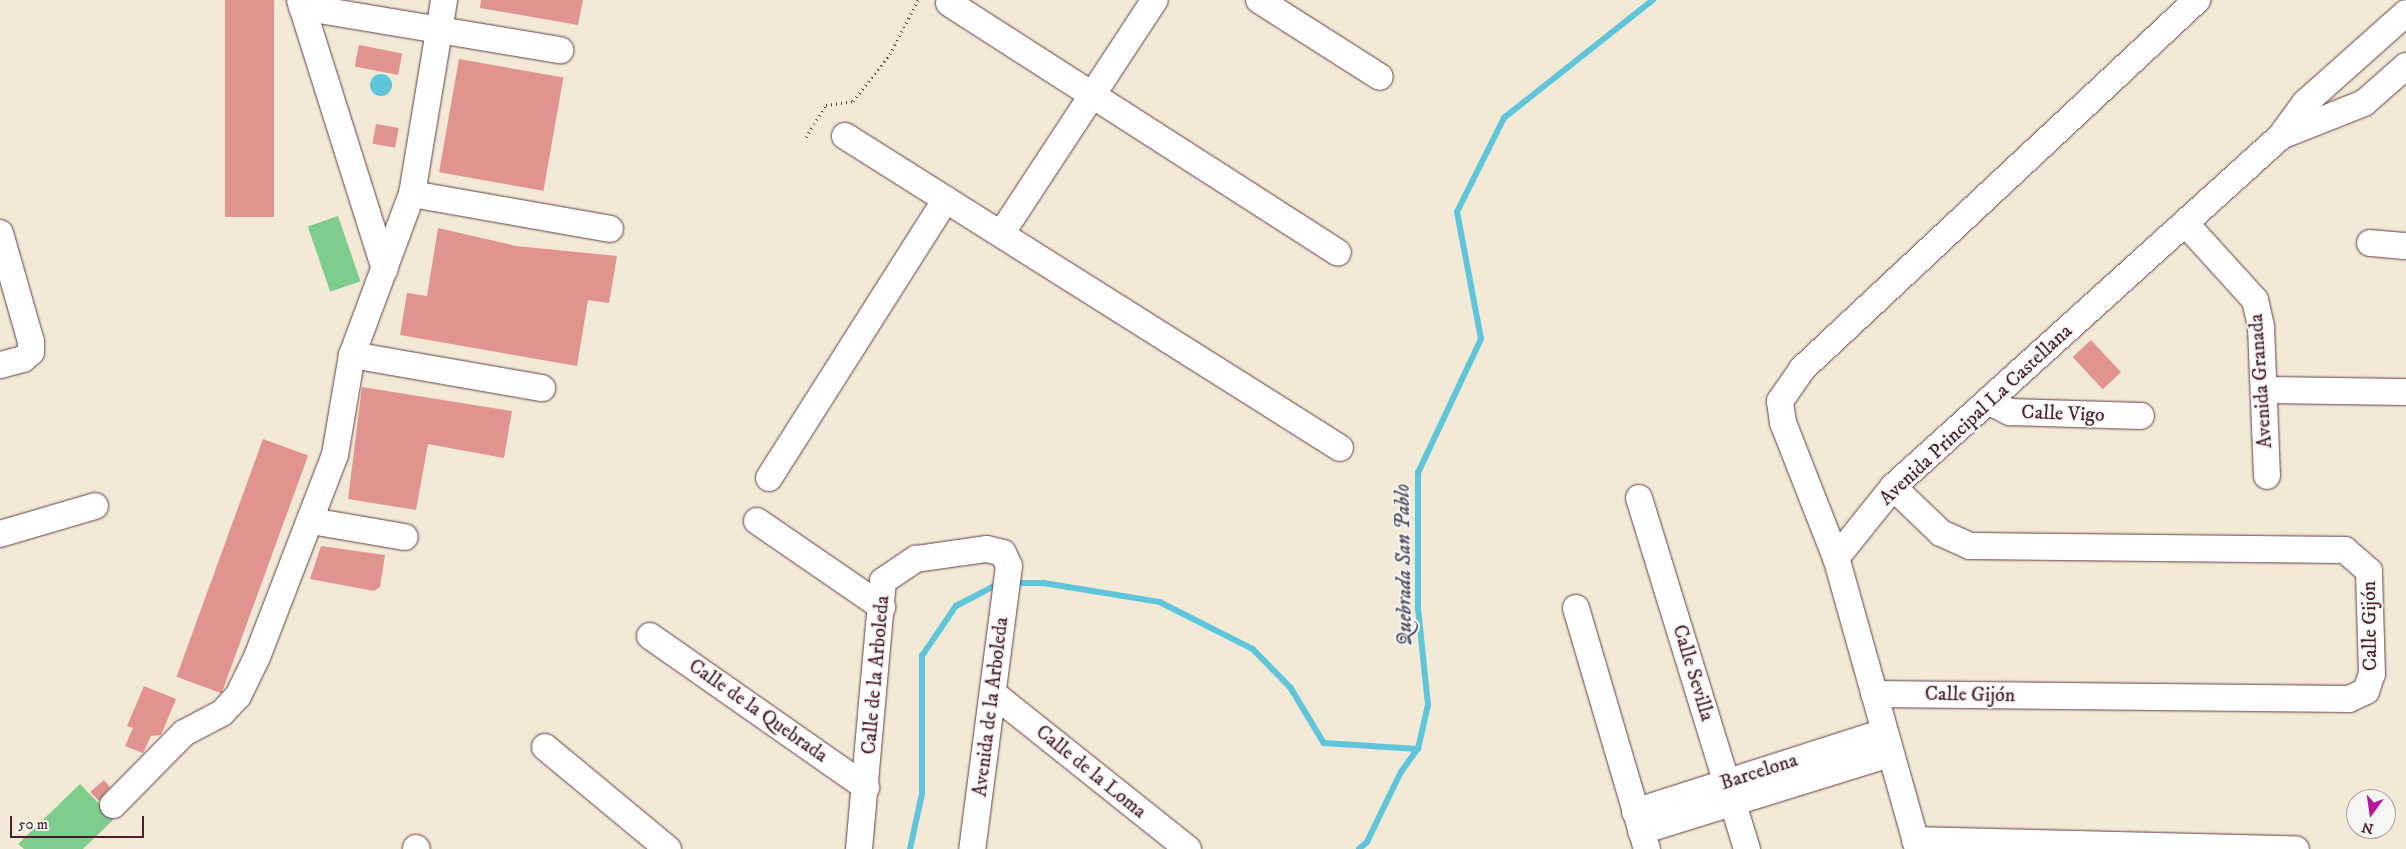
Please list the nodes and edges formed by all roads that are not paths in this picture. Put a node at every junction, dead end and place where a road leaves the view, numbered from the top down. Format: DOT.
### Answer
graph roads {
  1 [pos="444,0"];
  2 [pos="1155,0"];
  3 [pos="1259,0"];
  4 [pos="2196,0"];
  5 [pos="948,3"];
  6 [pos="301,4"];
  7 [pos="2406,13"];
  8 [pos="439,29"];
  9 [pos="560,50"];
  10 [pos="2406,66"];
  11 [pos="1380,77"];
  12 [pos="1090,98"];
  13 [pos="845,136"];
  14 [pos="2281,136"];
  15 [pos="412,194"];
  16 [pos="946,199"];
  17 [pos="2186,223"];
  18 [pos="610,229"];
  19 [pos="0,233"];
  20 [pos="1001,234"];
  21 [pos="2370,243"];
  22 [pos="2406,246"];
  23 [pos="1338,253"];
  24 [pos="385,269"];
  25 [pos="352,355"];
  26 [pos="0,365"];
  27 [pos="542,388"];
  28 [pos="2265,390"];
  29 [pos="2406,392"];
  30 [pos="1988,401"];
  31 [pos="2140,416"];
  32 [pos="1340,448"];
  33 [pos="2266,476"];
  34 [pos="769,478"];
  35 [pos="1893,488"];
  36 [pos="1639,498"];
  37 [pos="95,506"];
  38 [pos="757,520"];
  39 [pos="311,521"];
  40 [pos="0,534"];
  41 [pos="405,537"];
  42 [pos="1836,558"];
  43 [pos="1009,566"];
  44 [pos="882,606"];
  45 [pos="1576,608"];
  46 [pos="650,636"];
  47 [pos="1874,694"];
  48 [pos="995,695"];
  49 [pos="1887,743"];
  50 [pos="545,748"];
  51 [pos="866,786"];
  52 [pos="1730,792"];
  53 [pos="112,805"];
  54 [pos="1641,831"];
  55 [pos="1917,844"];
  56 [pos="668,849"];
  57 [pos="859,849"];
  58 [pos="972,849"];
  59 [pos="1188,849"];
  60 [pos="1747,849"];
  61 [pos="2296,849"];
  1 -- 8 [label="street"];
  2 -- 12 [label="street"];
  3 -- 11 [label="street"];
  4 -- 42 [label="street"];
  5 -- 12 [label="street"];
  6 -- 8 [label="street"];
  6 -- 24 [label="street"];
  7 -- 14 [label="street, Avenida Principal La Castellana"];
  8 -- 9 [label="street"];
  8 -- 15 [label="street"];
  10 -- 14 [label="street, Avenida Principal La Castellana"];
  12 -- 20 [label="street"];
  12 -- 23 [label="street"];
  13 -- 16 [label="street"];
  14 -- 17 [label="street, Avenida Principal La Castellana"];
  15 -- 18 [label="street"];
  15 -- 24 [label="street"];
  16 -- 20 [label="street"];
  16 -- 34 [label="street"];
  17 -- 28 [label="street, Avenida Granada"];
  17 -- 30 [label="street, Avenida Principal La Castellana"];
  19 -- 26 [label="street"];
  20 -- 32 [label="street"];
  21 -- 22 [label="street"];
  24 -- 25 [label="street"];
  25 -- 27 [label="street"];
  25 -- 39 [label="street"];
  28 -- 29 [label="street"];
  28 -- 33 [label="street, Avenida Granada"];
  30 -- 31 [label="street, Calle Vigo"];
  30 -- 35 [label="street, Avenida Principal La Castellana"];
  35 -- 42 [label="street, Avenida Principal La Castellana"];
  35 -- 47 [label="street, Calle Gijón"];
  36 -- 52 [label="street, Calle Sevilla"];
  37 -- 40 [label="street"];
  38 -- 44 [label="street"];
  39 -- 41 [label="street"];
  39 -- 53 [label="street"];
  42 -- 47 [label="street"];
  43 -- 44 [label="street, Calle de la Arboleda"];
  43 -- 48 [label="street, Avenida de la Arboleda"];
  44 -- 51 [label="street, Calle de la Arboleda"];
  45 -- 54 [label="street"];
  46 -- 51 [label="street, Calle de la Quebrada"];
  47 -- 49 [label="street"];
  48 -- 58 [label="street, Avenida de la Arboleda"];
  48 -- 59 [label="street, Calle de la Loma"];
  49 -- 52 [label="street, Barcelona"];
  49 -- 55 [label="street"];
  50 -- 56 [label="street"];
  51 -- 57 [label="street, Calle de la Arboleda"];
  52 -- 54 [label="street, Barcelona"];
  52 -- 60 [label="street, Calle Sevilla"];
  55 -- 61 [label="street"];
}
